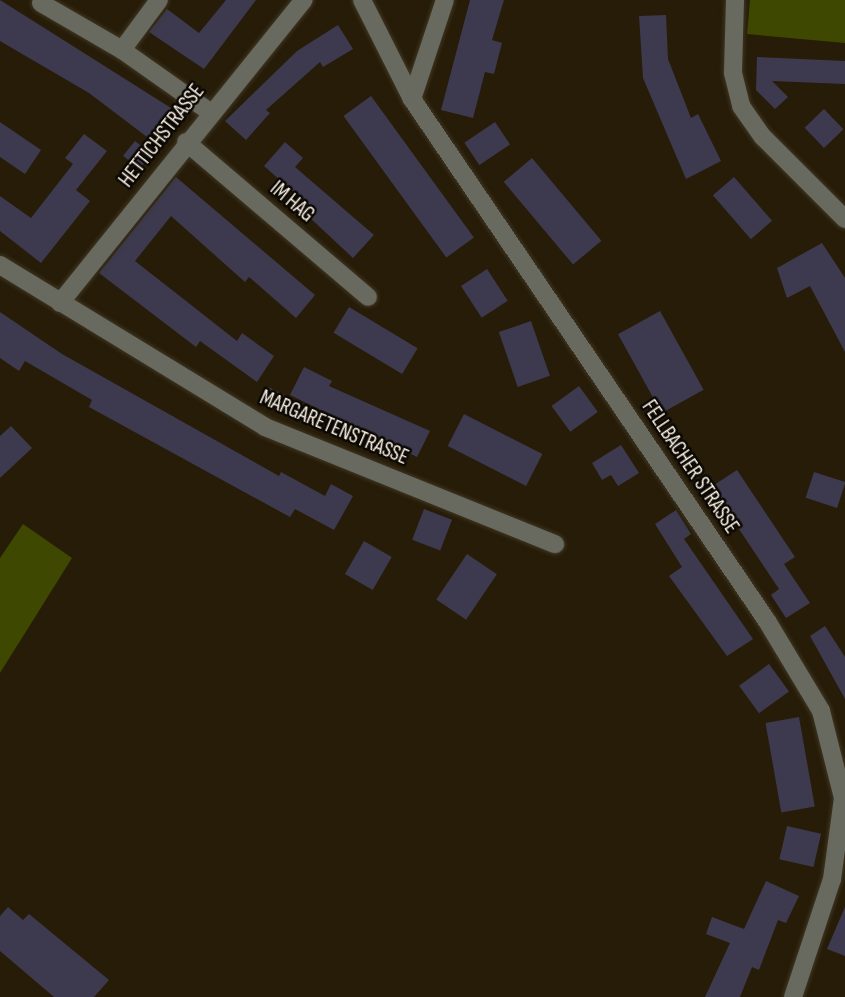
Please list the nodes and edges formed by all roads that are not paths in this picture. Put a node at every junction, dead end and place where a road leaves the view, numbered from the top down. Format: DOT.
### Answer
graph roads {
  1 [pos="159,0"];
  2 [pos="304,0"];
  3 [pos="362,0"];
  4 [pos="444,0"];
  5 [pos="735,0"];
  6 [pos="41,4"];
  7 [pos="122,50"];
  8 [pos="412,99"];
  9 [pos="210,112"];
  10 [pos="186,142"];
  11 [pos="845,219"];
  12 [pos="0,265"];
  13 [pos="368,297"];
  14 [pos="60,303"];
  15 [pos="555,544"];
  16 [pos="793,997"];
  1 -- 7 [label="street"];
  2 -- 9 [label="street, HETTICHSTRASSE"];
  3 -- 8 [label="street, FELLBACHER STRASSE"];
  4 -- 8 [label="street"];
  5 -- 11 [label="street"];
  6 -- 7 [label="street"];
  7 -- 9 [label="street"];
  8 -- 16 [label="street, FELLBACHER STRASSE"];
  9 -- 10 [label="street, HETTICHSTRASSE"];
  10 -- 13 [label="street, IM HAG"];
  10 -- 14 [label="street, HETTICHSTRASSE"];
  12 -- 14 [label="street, MARGARETENSTRASSE"];
  14 -- 15 [label="street, MARGARETENSTRASSE"];
}
